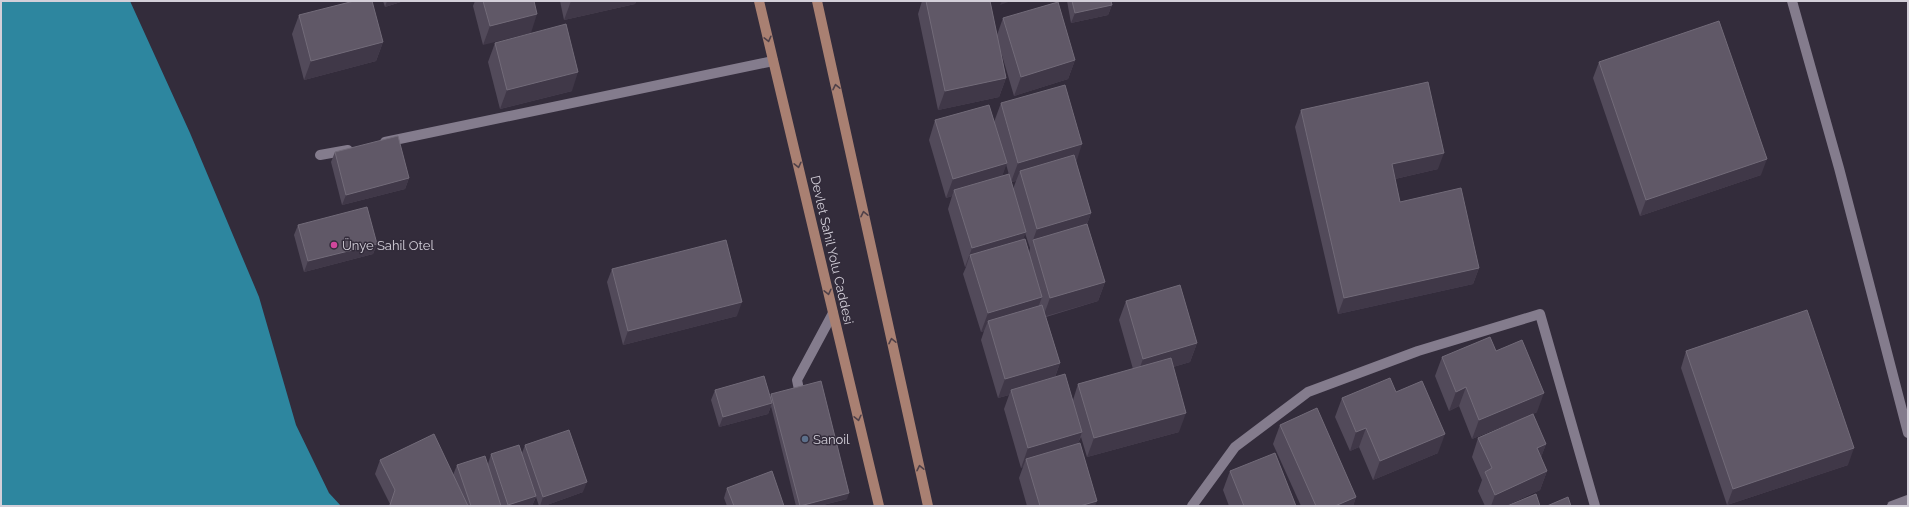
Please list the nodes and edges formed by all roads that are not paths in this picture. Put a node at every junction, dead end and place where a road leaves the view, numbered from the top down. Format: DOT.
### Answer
graph roads {
  1 [pos="759,1"];
  2 [pos="817,1"];
  3 [pos="1792,1"];
  4 [pos="773,61"];
  5 [pos="375,144"];
  6 [pos="359,147"];
  7 [pos="320,155"];
  8 [pos="833,312"];
  9 [pos="804,410"];
  10 [pos="1908,433"];
  11 [pos="1908,500"];
  12 [pos="879,506"];
  13 [pos="928,506"];
  14 [pos="1192,506"];
  15 [pos="1595,506"];
  16 [pos="1892,506"];
  1 -- 4 [label="main road, Devlet Sahil Yolu Caddesi, one-way"];
  13 -- 2 [label="main road, one-way"];
  3 -- 10 [label="street"];
  4 -- 5 [label="street"];
  4 -- 8 [label="main road, Devlet Sahil Yolu Caddesi, one-way"];
  6 -- 7 [label="street"];
  8 -- 9 [label="street"];
  8 -- 12 [label="main road, Devlet Sahil Yolu Caddesi, one-way"];
  11 -- 16 [label="street"];
  14 -- 15 [label="street"];
}
